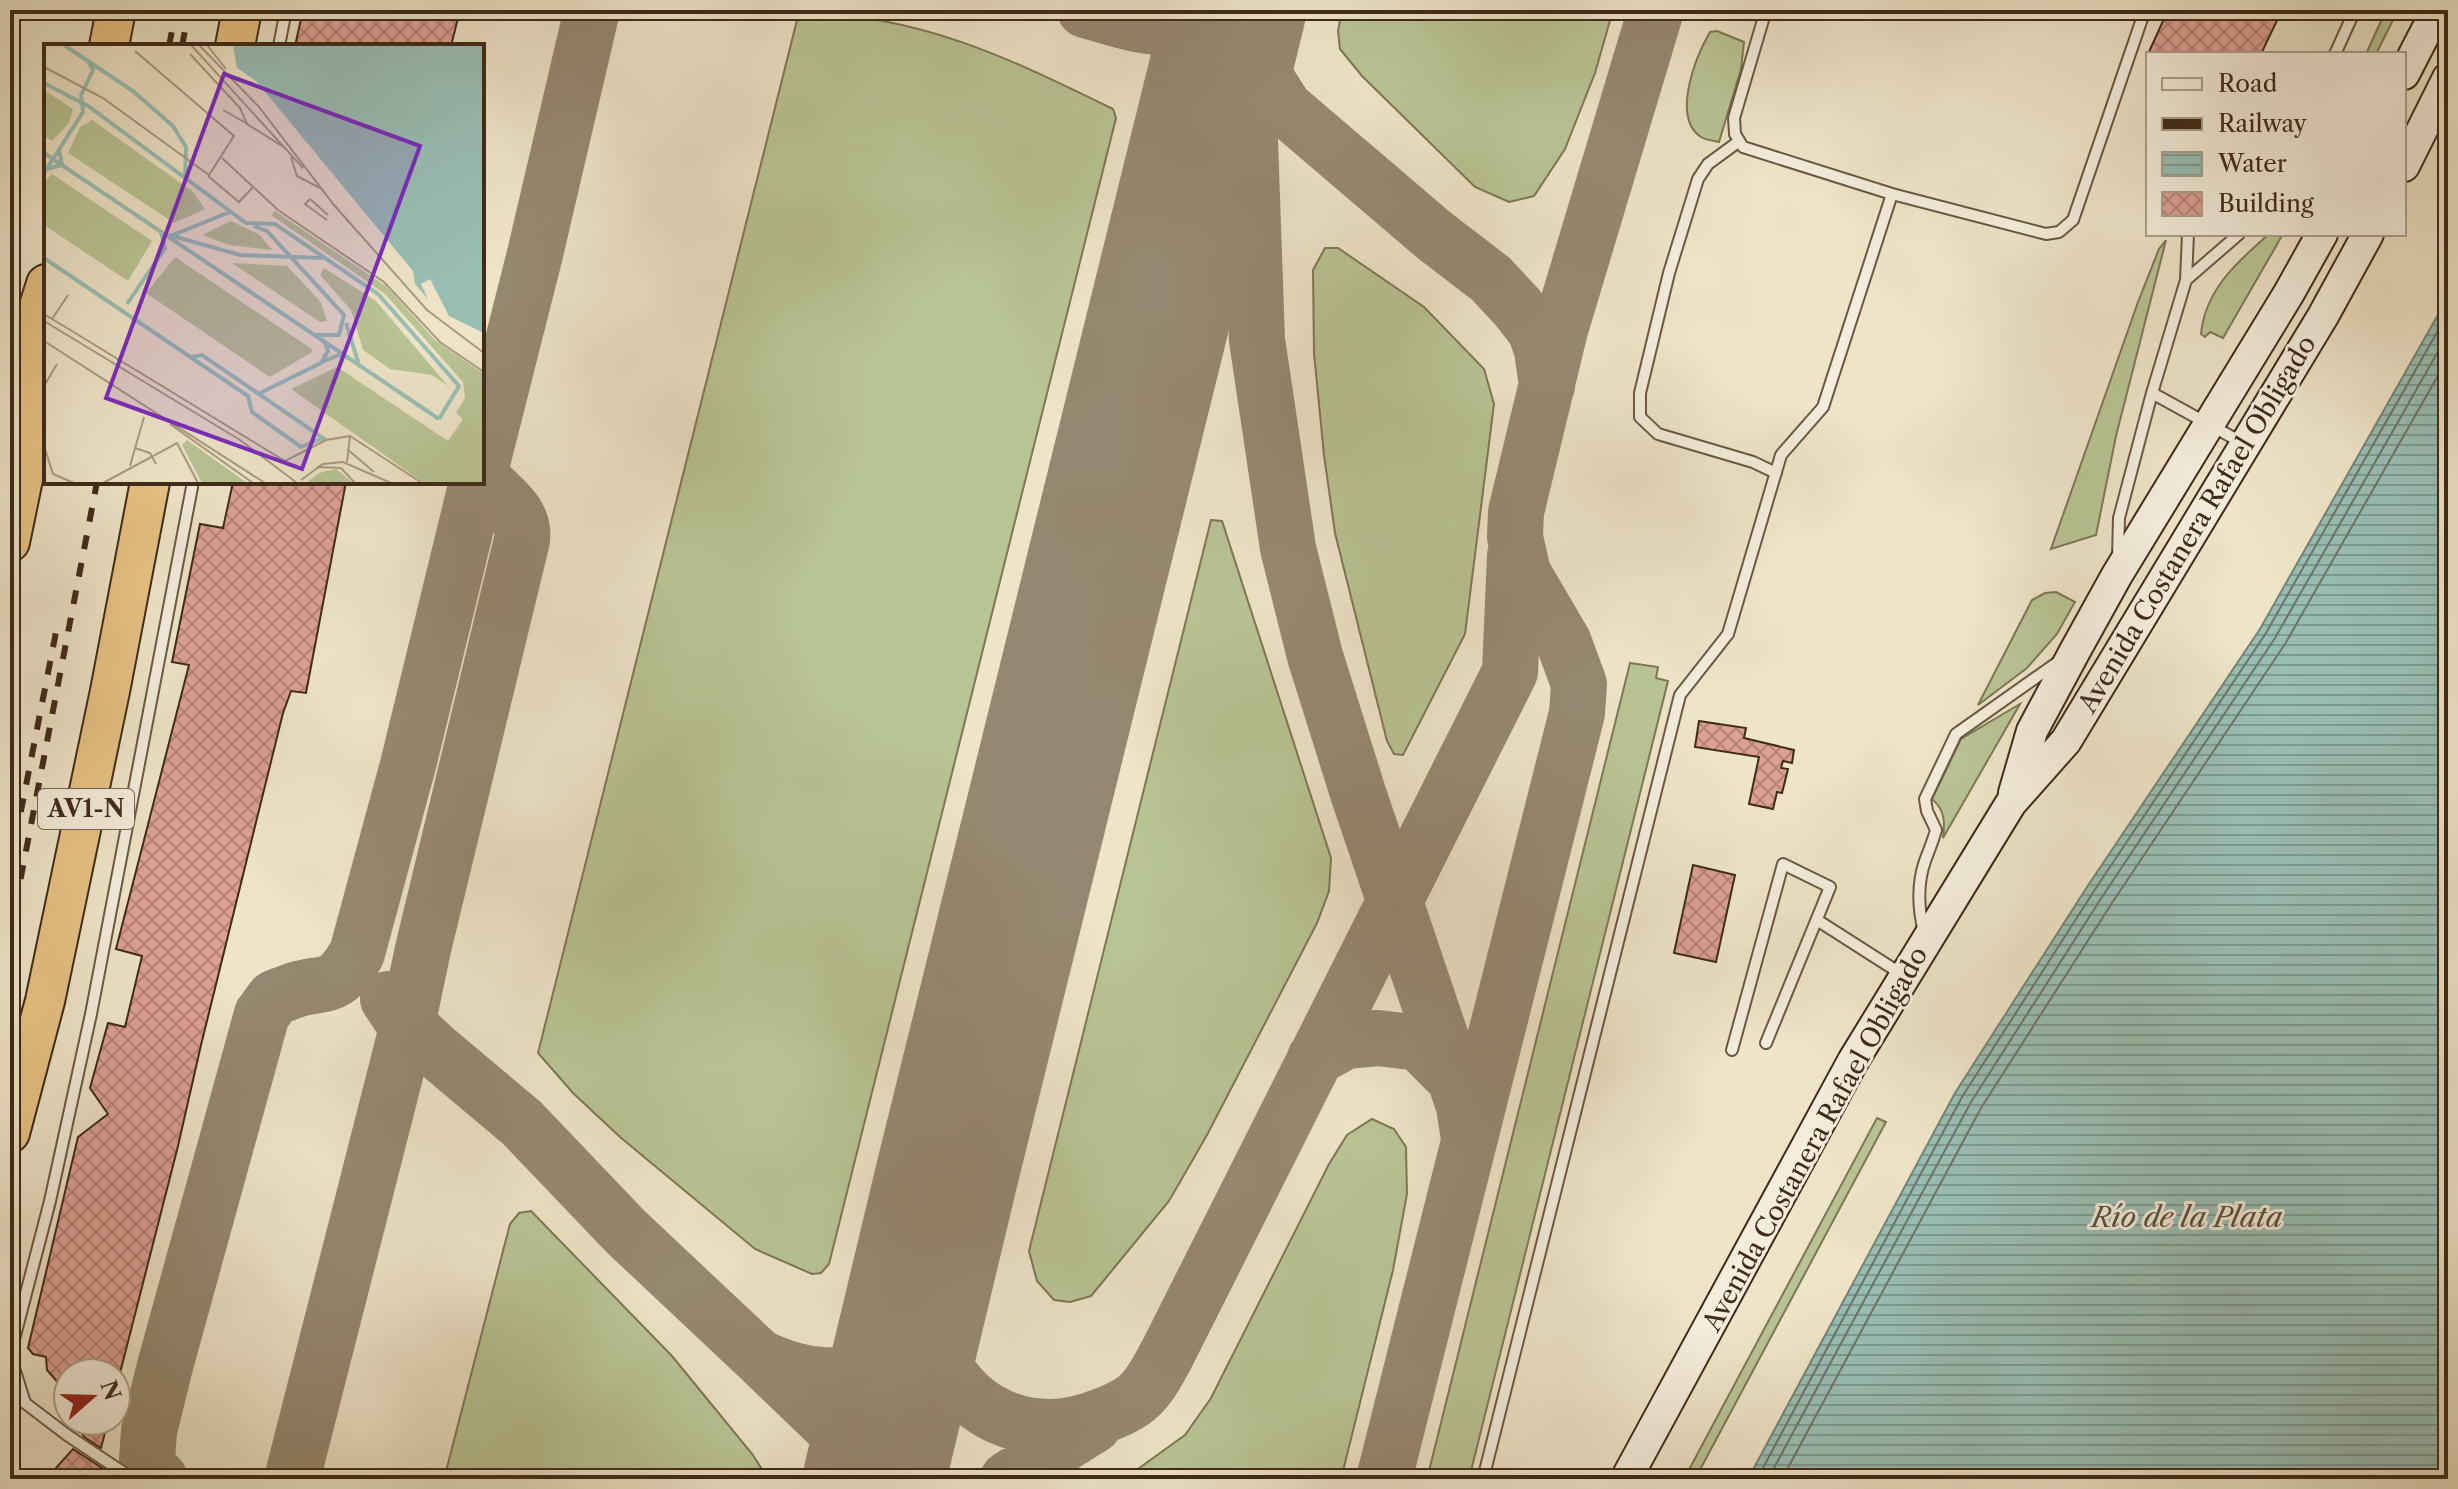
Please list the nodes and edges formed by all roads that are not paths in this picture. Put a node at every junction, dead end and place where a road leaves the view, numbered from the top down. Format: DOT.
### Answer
graph roads {
  1 [pos="116,10"];
  2 [pos="242,10"];
  3 [pos="286,10"];
  4 [pos="1766,10"];
  5 [pos="2145,10"];
  6 [pos="2355,10"];
  7 [pos="2437,10"];
  8 [pos="109,44"];
  9 [pos="235,44"];
  10 [pos="279,44"];
  11 [pos="2336,52"];
  12 [pos="2406,70"];
  13 [pos="2448,78"];
  14 [pos="1738,142"];
  15 [pos="2406,162"];
  16 [pos="1892,194"];
  17 [pos="2188,236"];
  18 [pos="2237,236"];
  19 [pos="2321,236"];
  20 [pos="2367,236"];
  21 [pos="2186,280"];
  22 [pos="44,290"];
  23 [pos="44,377"];
  24 [pos="2152,393"];
  25 [pos="10,399"];
  26 [pos="2209,425"];
  27 [pos="2245,444"];
  28 [pos="1776,473"];
  29 [pos="150,484"];
  30 [pos="193,484"];
  31 [pos="10,542"];
  32 [pos="2117,575"];
  33 [pos="2076,649"];
  34 [pos="2011,803"];
  35 [pos="1817,920"];
  36 [pos="1927,940"];
  37 [pos="1905,976"];
  38 [pos="1766,1043"];
  39 [pos="1732,1050"];
  40 [pos="10,1133"];
  41 [pos="131,1478"];
  42 [pos="1483,1479"];
  43 [pos="1626,1479"];
  1 -- 8 [label="highway"];
  2 -- 9 [label="highway"];
  3 -- 10 [label="lane"];
  4 -- 14 [label="lane"];
  5 -- 16 [label="lane"];
  6 -- 11 [label="lane"];
  7 -- 12 [label="main road"];
  13 -- 15 [label="main road"];
  14 -- 16 [label="lane"];
  14 -- 28 [label="lane"];
  16 -- 28 [label="lane"];
  17 -- 21 [label="lane"];
  18 -- 21 [label="lane"];
  19 -- 26 [label="main road, Avenida Costanera Rafael Obligado"];
  20 -- 27 [label="main road, Avenida Costanera Rafael Obligado"];
  21 -- 24 [label="lane"];
  22 -- 25 [label="highway"];
  23 -- 31 [label="highway"];
  24 -- 26 [label="lane"];
  24 -- 32 [label="lane"];
  26 -- 27 [label="lane"];
  26 -- 32 [label="main road, Avenida Costanera Rafael Obligado"];
  27 -- 34 [label="main road, Avenida Costanera Rafael Obligado"];
  28 -- 42 [label="lane"];
  29 -- 40 [label="highway, AV1-N"];
  30 -- 41 [label="lane"];
  32 -- 33 [label="main road, Avenida Costanera Rafael Obligado"];
  33 -- 34 [label="main road, Avenida Costanera Rafael Obligado"];
  33 -- 36 [label="lane"];
  34 -- 36 [label="main road, Avenida Costanera Rafael Obligado"];
  35 -- 37 [label="lane"];
  35 -- 38 [label="lane"];
  35 -- 39 [label="lane"];
  36 -- 37 [label="main road, Avenida Costanera Rafael Obligado"];
  37 -- 43 [label="main road, Avenida Costanera Rafael Obligado"];
}
